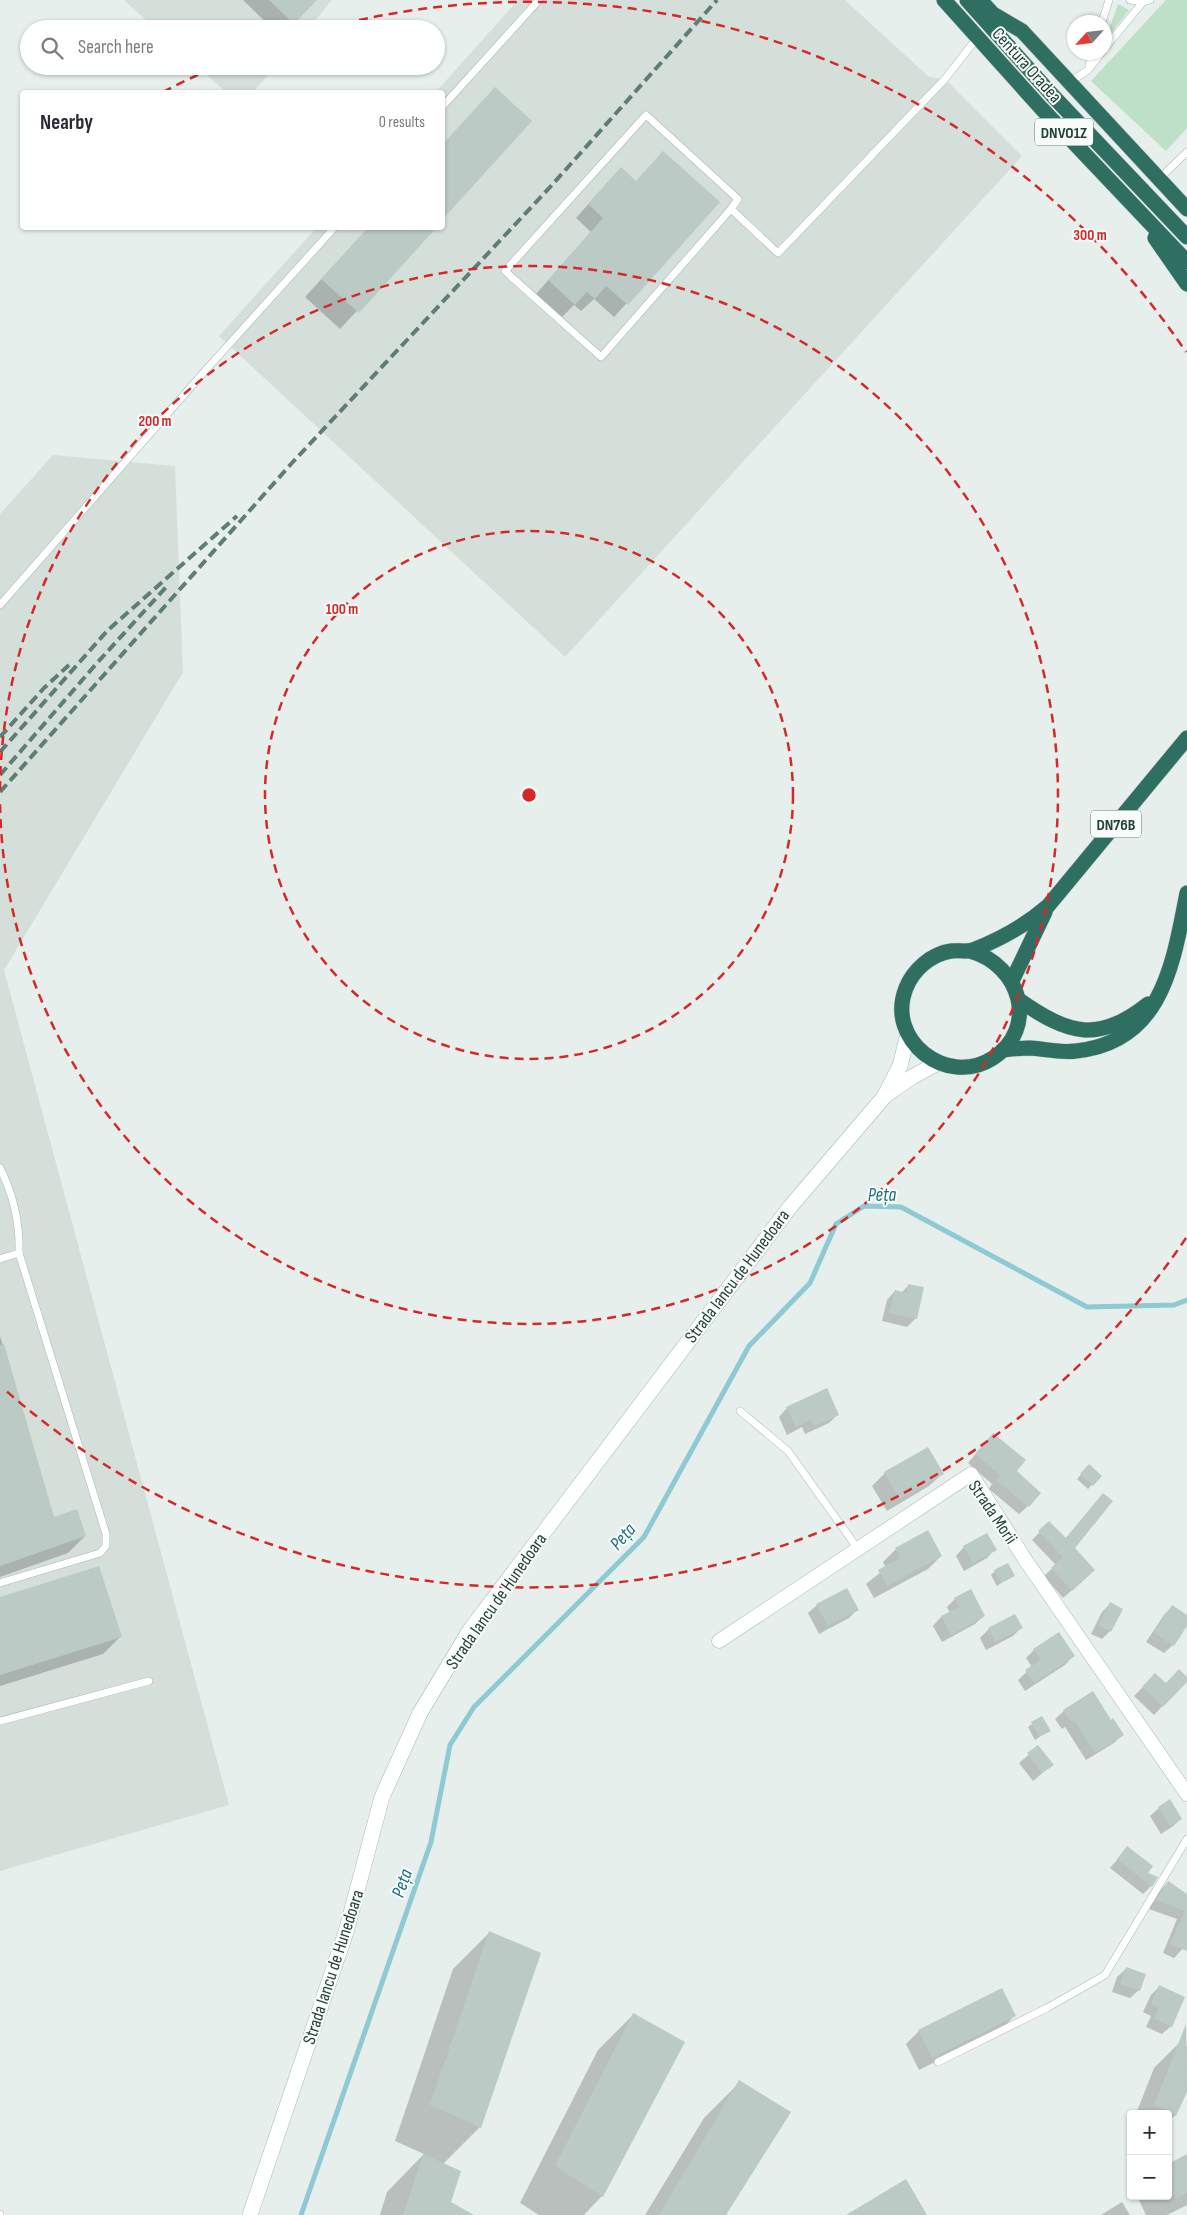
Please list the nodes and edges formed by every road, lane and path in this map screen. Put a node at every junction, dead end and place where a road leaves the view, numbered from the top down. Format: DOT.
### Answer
graph roads {
  1 [pos="539,0"];
  2 [pos="944,0"];
  3 [pos="966,0"];
  4 [pos="980,0"];
  5 [pos="1109,0"];
  6 [pos="1130,0"];
  7 [pos="1146,1"];
  8 [pos="1104,15"];
  9 [pos="977,38"];
  10 [pos="1112,40"];
  11 [pos="1091,60"];
  12 [pos="1096,60"];
  13 [pos="1088,70"];
  14 [pos="1070,82"];
  15 [pos="445,104"];
  16 [pos="1187,152"];
  17 [pos="1160,179"];
  18 [pos="1134,206"];
  19 [pos="1187,208"];
  20 [pos="730,209"];
  21 [pos="332,230"];
  22 [pos="1187,237"];
  23 [pos="1187,262"];
  24 [pos="1187,284"];
  25 [pos="0,605"];
  26 [pos="1185,740"];
  27 [pos="1187,893"];
  28 [pos="1048,906"];
  29 [pos="970,951"];
  30 [pos="1012,981"];
  31 [pos="1158,997"];
  32 [pos="1019,1000"];
  33 [pos="908,1034"];
  34 [pos="1003,1050"];
  35 [pos="938,1063"];
  36 [pos="884,1097"];
  37 [pos="0,1168"];
  38 [pos="19,1253"];
  39 [pos="0,1259"];
  40 [pos="740,1411"];
  41 [pos="858,1550"];
  42 [pos="0,1583"];
  43 [pos="719,1641"];
  44 [pos="149,1681"];
  45 [pos="0,1721"];
  46 [pos="1187,1794"];
  47 [pos="1187,1839"];
  48 [pos="938,2062"];
  49 [pos="250,2215"];
  1 -- 15 [label="lane"];
  2 -- 9 [label="highway, Centura Oradea / DNVO1Z"];
  3 -- 22 [label="highway, Centura Oradea / DNVO1Z"];
  4 -- 14 [label="highway"];
  5 -- 8 [label="lane"];
  6 -- 7 [label="lane"];
  7 -- 10 [label="lane"];
  9 -- 18 [label="highway, Centura Oradea / DNVO1Z"];
  9 -- 20 [label="lane"];
  11 -- 13 [label="lane"];
  12 -- 13 [label="lane"];
  13 -- 14 [label="lane"];
  14 -- 17 [label="highway"];
  16 -- 17 [label="lane"];
  17 -- 19 [label="highway"];
  18 -- 23 [label="highway, Centura Oradea / DNVO1Z"];
  18 -- 24 [label="highway"];
  20 -- 20 [label="lane"];
  21 -- 25 [label="lane"];
  26 -- 28 [label="highway, DN76B"];
  27 -- 31 [label="highway"];
  28 -- 29 [label="highway, DN76B"];
  28 -- 30 [label="highway, DN76B"];
  29 -- 30 [label="highway"];
  29 -- 33 [label="highway"];
  30 -- 32 [label="highway"];
  31 -- 32 [label="highway"];
  31 -- 34 [label="highway"];
  32 -- 34 [label="highway"];
  33 -- 35 [label="highway"];
  33 -- 36 [label="street, Strada Iancu de Hunedoara"];
  34 -- 35 [label="highway"];
  35 -- 36 [label="street, Strada Iancu de Hunedoara"];
  36 -- 49 [label="street, Strada Iancu de Hunedoara"];
  37 -- 38 [label="lane"];
  38 -- 39 [label="lane"];
  38 -- 42 [label="lane"];
  40 -- 41 [label="lane"];
  41 -- 43 [label="street, Strada Morii"];
  41 -- 46 [label="street, Strada Morii"];
  44 -- 45 [label="lane"];
  47 -- 48 [label="lane"];
}
